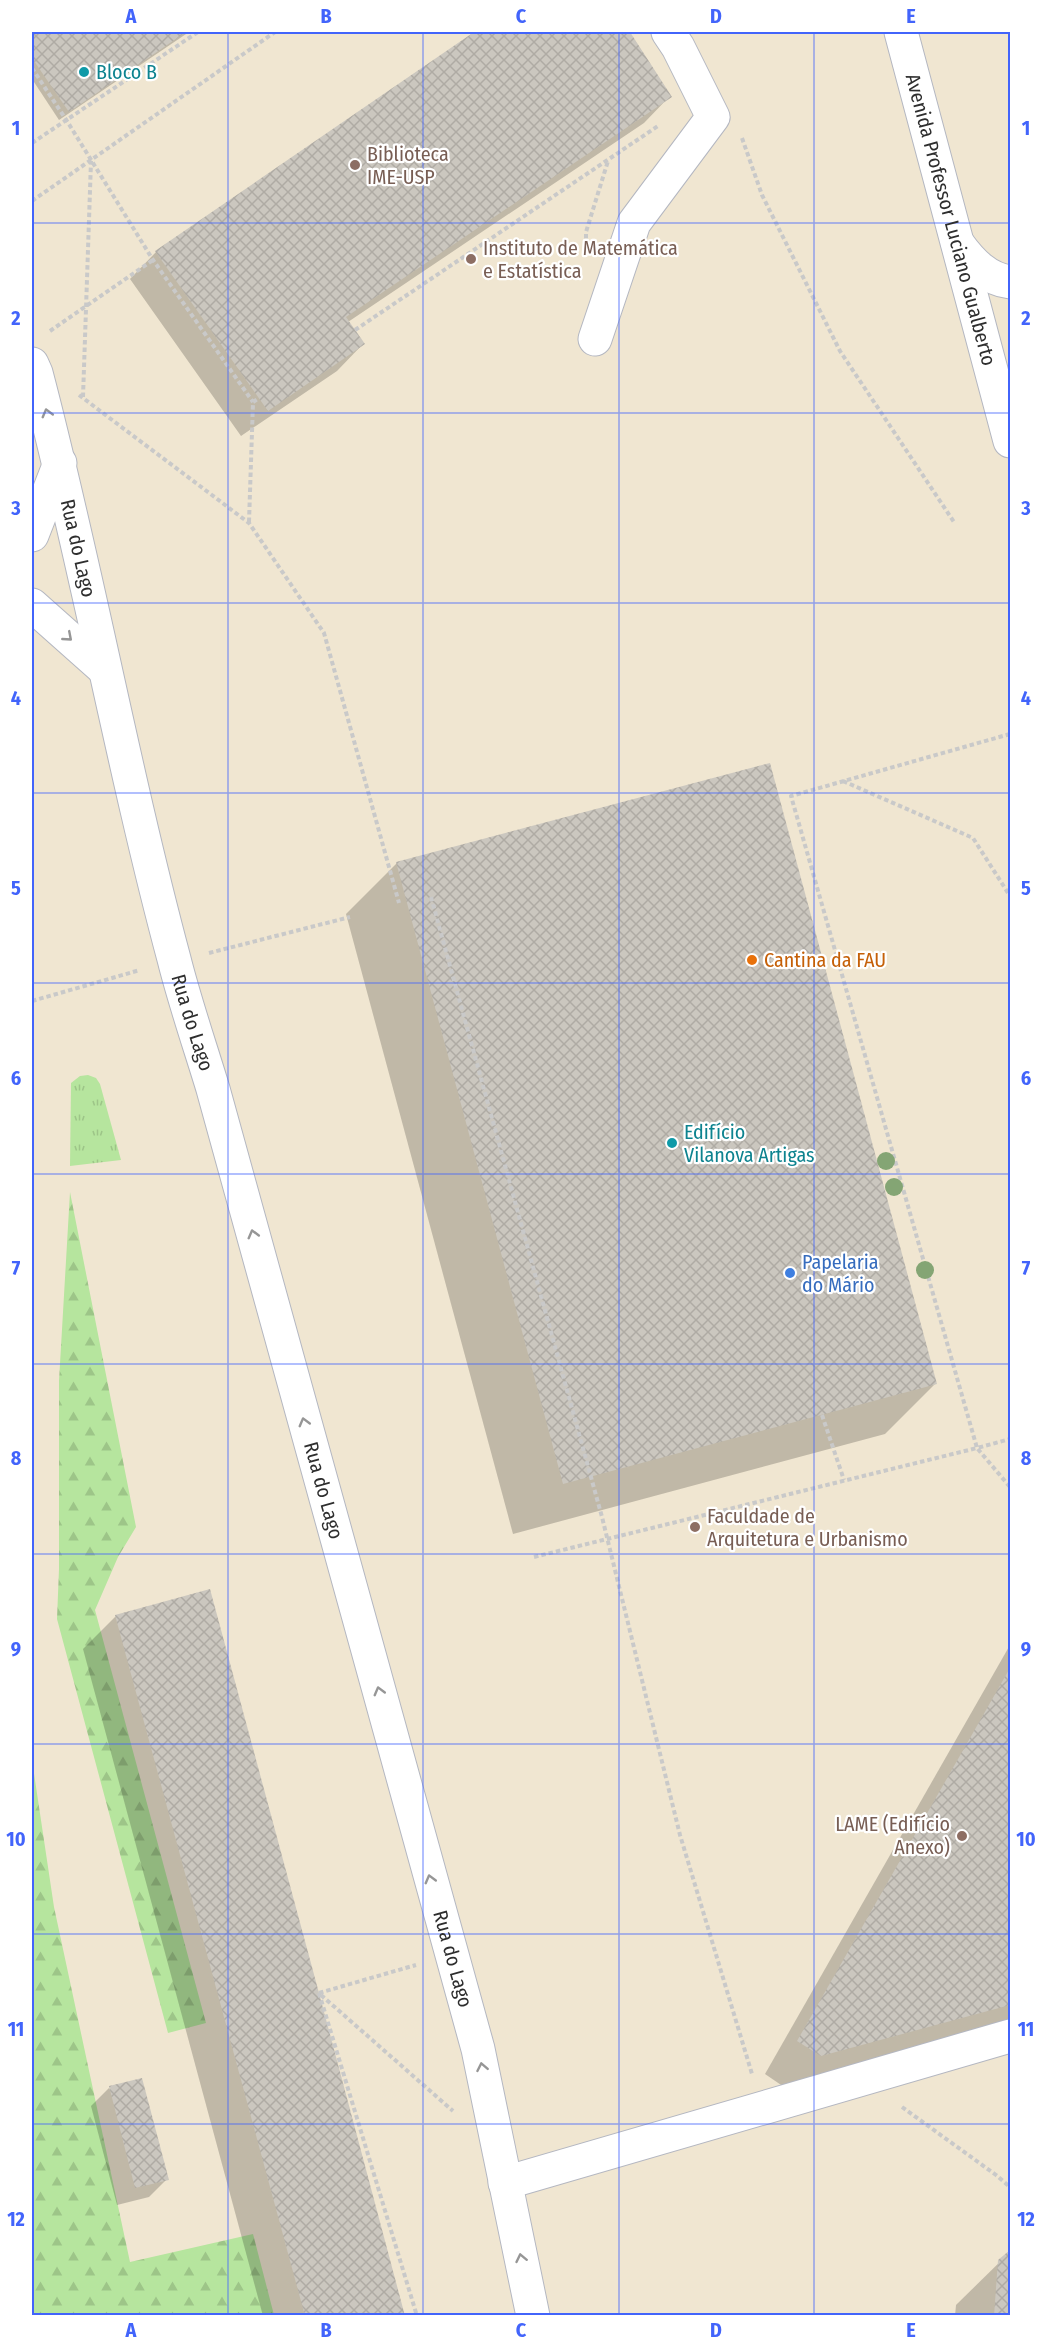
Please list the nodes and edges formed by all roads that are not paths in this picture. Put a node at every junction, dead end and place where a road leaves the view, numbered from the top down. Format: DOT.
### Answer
graph roads {
  1 [pos="668,32"];
  2 [pos="901,32"];
  3 [pos="957,242"];
  4 [pos="1011,282"];
  5 [pos="595,339"];
  6 [pos="36,351"];
  7 [pos="1007,394"];
  8 [pos="1011,441"];
  9 [pos="60,463"];
  10 [pos="32,535"];
  11 [pos="32,604"];
  12 [pos="104,669"];
  13 [pos="1011,2036"];
  14 [pos="505,2183"];
  15 [pos="532,2316"];
  1 -- 5 [label="street"];
  2 -- 3 [label="street, Avenida Professor Luciano Gualberto"];
  3 -- 4 [label="street"];
  3 -- 7 [label="street, Avenida Professor Luciano Gualberto"];
  9 -- 6 [label="street, Rua do Lago, one-way"];
  7 -- 8 [label="street, Avenida Professor Luciano Gualberto"];
  9 -- 10 [label="street"];
  9 -- 12 [label="street, Rua do Lago"];
  11 -- 12 [label="street, one-way"];
  14 -- 12 [label="street, Rua do Lago, one-way"];
  13 -- 14 [label="street"];
  15 -- 14 [label="street, Rua do Lago, one-way"];
}
